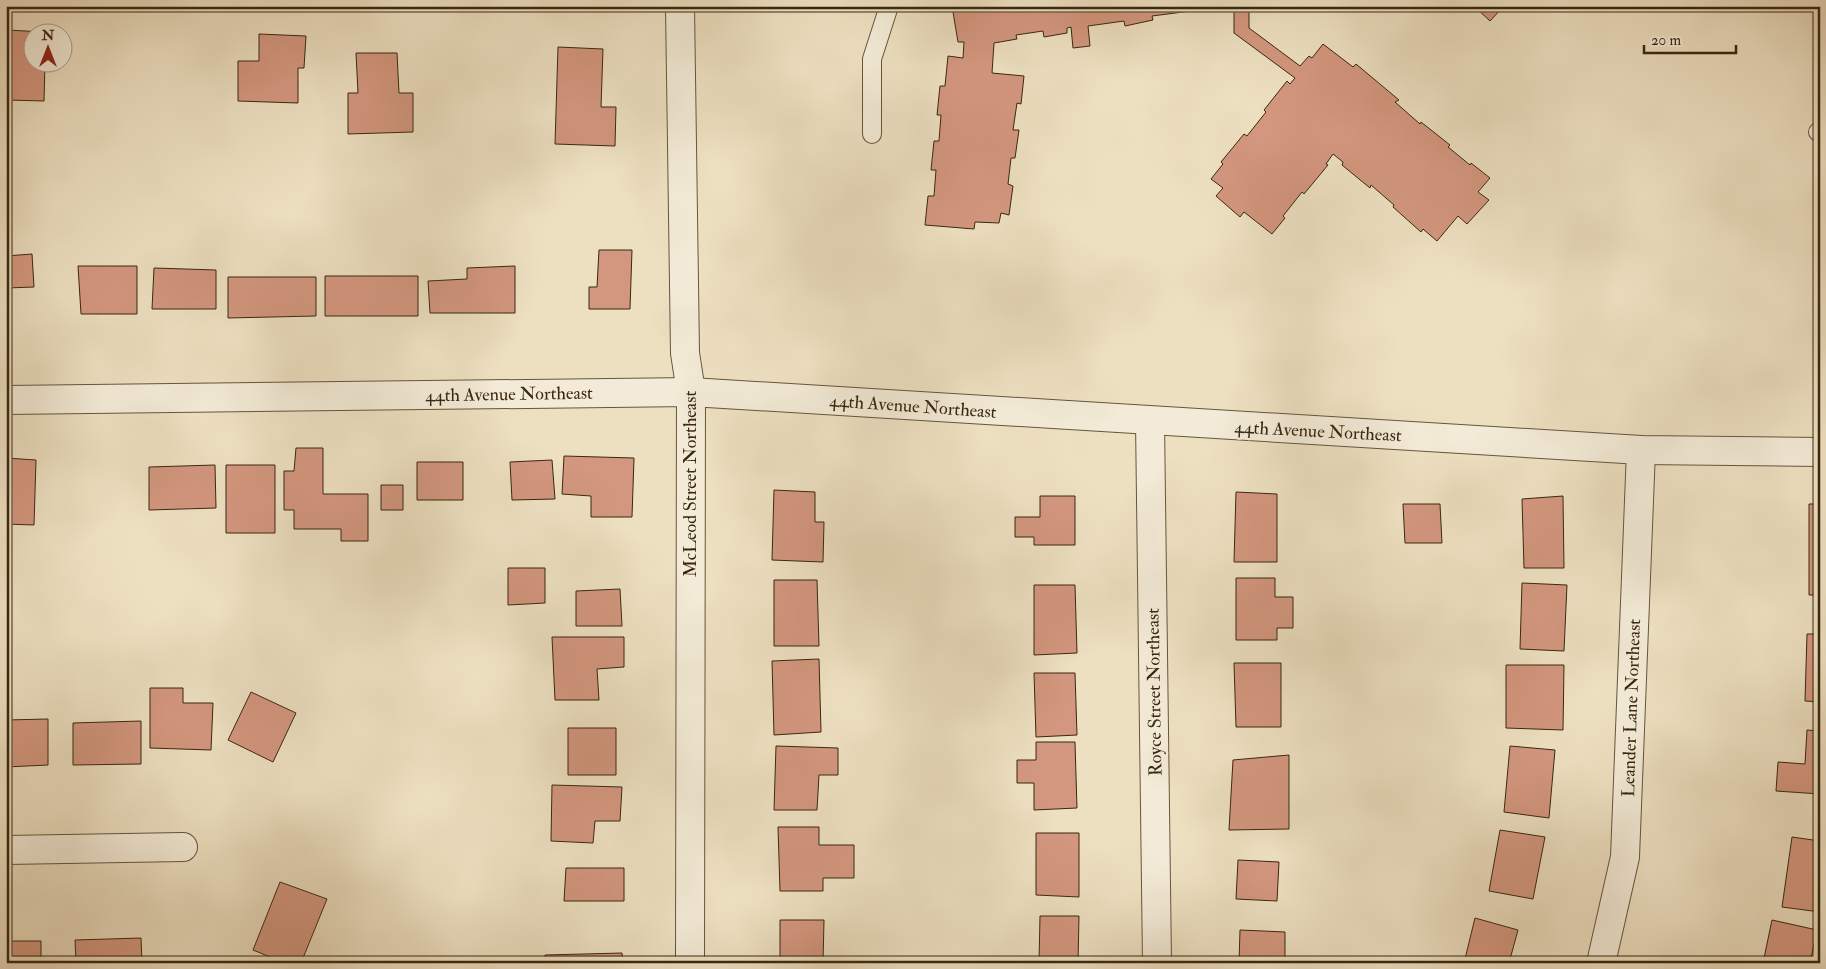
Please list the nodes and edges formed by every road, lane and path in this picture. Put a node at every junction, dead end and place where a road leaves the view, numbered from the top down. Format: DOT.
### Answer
graph roads {
  1 [pos="680,6"];
  2 [pos="890,6"];
  3 [pos="872,134"];
  4 [pos="691,392"];
  5 [pos="6,400"];
  6 [pos="1150,421"];
  7 [pos="1641,450"];
  8 [pos="1820,452"];
  9 [pos="183,847"];
  10 [pos="6,850"];
  11 [pos="690,963"];
  12 [pos="1157,963"];
  13 [pos="1601,963"];
  1 -- 4 [label="street, McLeod Street Northeast"];
  2 -- 3 [label="lane"];
  4 -- 5 [label="street, 44th Avenue Northeast"];
  4 -- 6 [label="street, 44th Avenue Northeast"];
  4 -- 11 [label="street, McLeod Street Northeast"];
  6 -- 7 [label="street, 44th Avenue Northeast"];
  6 -- 12 [label="street, Royce Street Northeast"];
  7 -- 8 [label="street, 44th Avenue Northeast"];
  7 -- 13 [label="street, Leander Lane Northeast"];
  9 -- 10 [label="street"];
}
